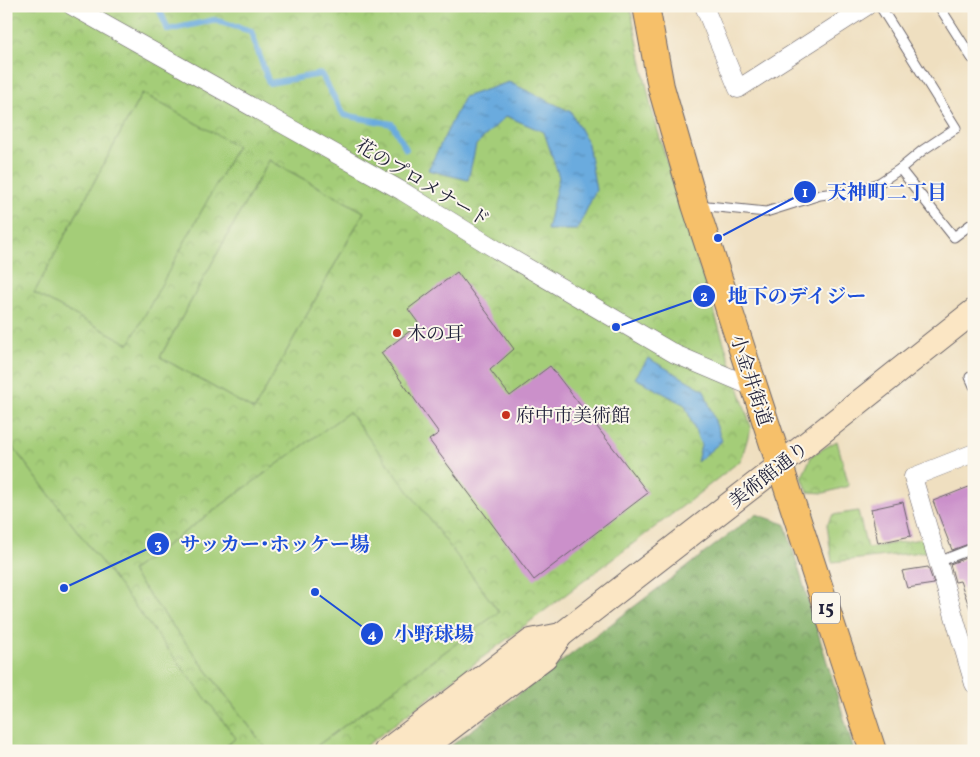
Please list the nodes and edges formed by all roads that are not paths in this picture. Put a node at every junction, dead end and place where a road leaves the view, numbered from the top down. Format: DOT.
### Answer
graph roads {
  1 [pos="72,6"];
  2 [pos="646,6"];
  3 [pos="704,6"];
  4 [pos="867,6"];
  5 [pos="880,6"];
  6 [pos="939,6"];
  7 [pos="974,57"];
  8 [pos="900,169"];
  9 [pos="695,204"];
  10 [pos="974,222"];
  11 [pos="974,311"];
  12 [pos="970,377"];
  13 [pos="974,386"];
  14 [pos="755,388"];
  15 [pos="974,453"];
  16 [pos="780,465"];
  17 [pos="974,548"];
  18 [pos="938,562"];
  19 [pos="561,635"];
  20 [pos="974,684"];
  21 [pos="386,751"];
  22 [pos="420,751"];
  23 [pos="873,751"];
  1 -- 14 [label="street, 花のプロメナード"];
  2 -- 9 [label="main road, 小金井街道 / 15"];
  3 -- 4 [label="street"];
  5 -- 8 [label="lane"];
  6 -- 7 [label="lane"];
  8 -- 9 [label="lane"];
  8 -- 10 [label="lane"];
  9 -- 14 [label="main road, 小金井街道 / 15"];
  11 -- 16 [label="street, 美術館通り"];
  12 -- 13 [label="lane"];
  14 -- 16 [label="main road, 小金井街道 / 15"];
  15 -- 18 [label="street"];
  16 -- 19 [label="street, 美術館通り"];
  16 -- 23 [label="main road, 小金井街道 / 15"];
  17 -- 18 [label="lane"];
  18 -- 20 [label="street"];
  19 -- 21 [label="street, 美術館通り"];
  19 -- 22 [label="street, 美術館通り"];
}
